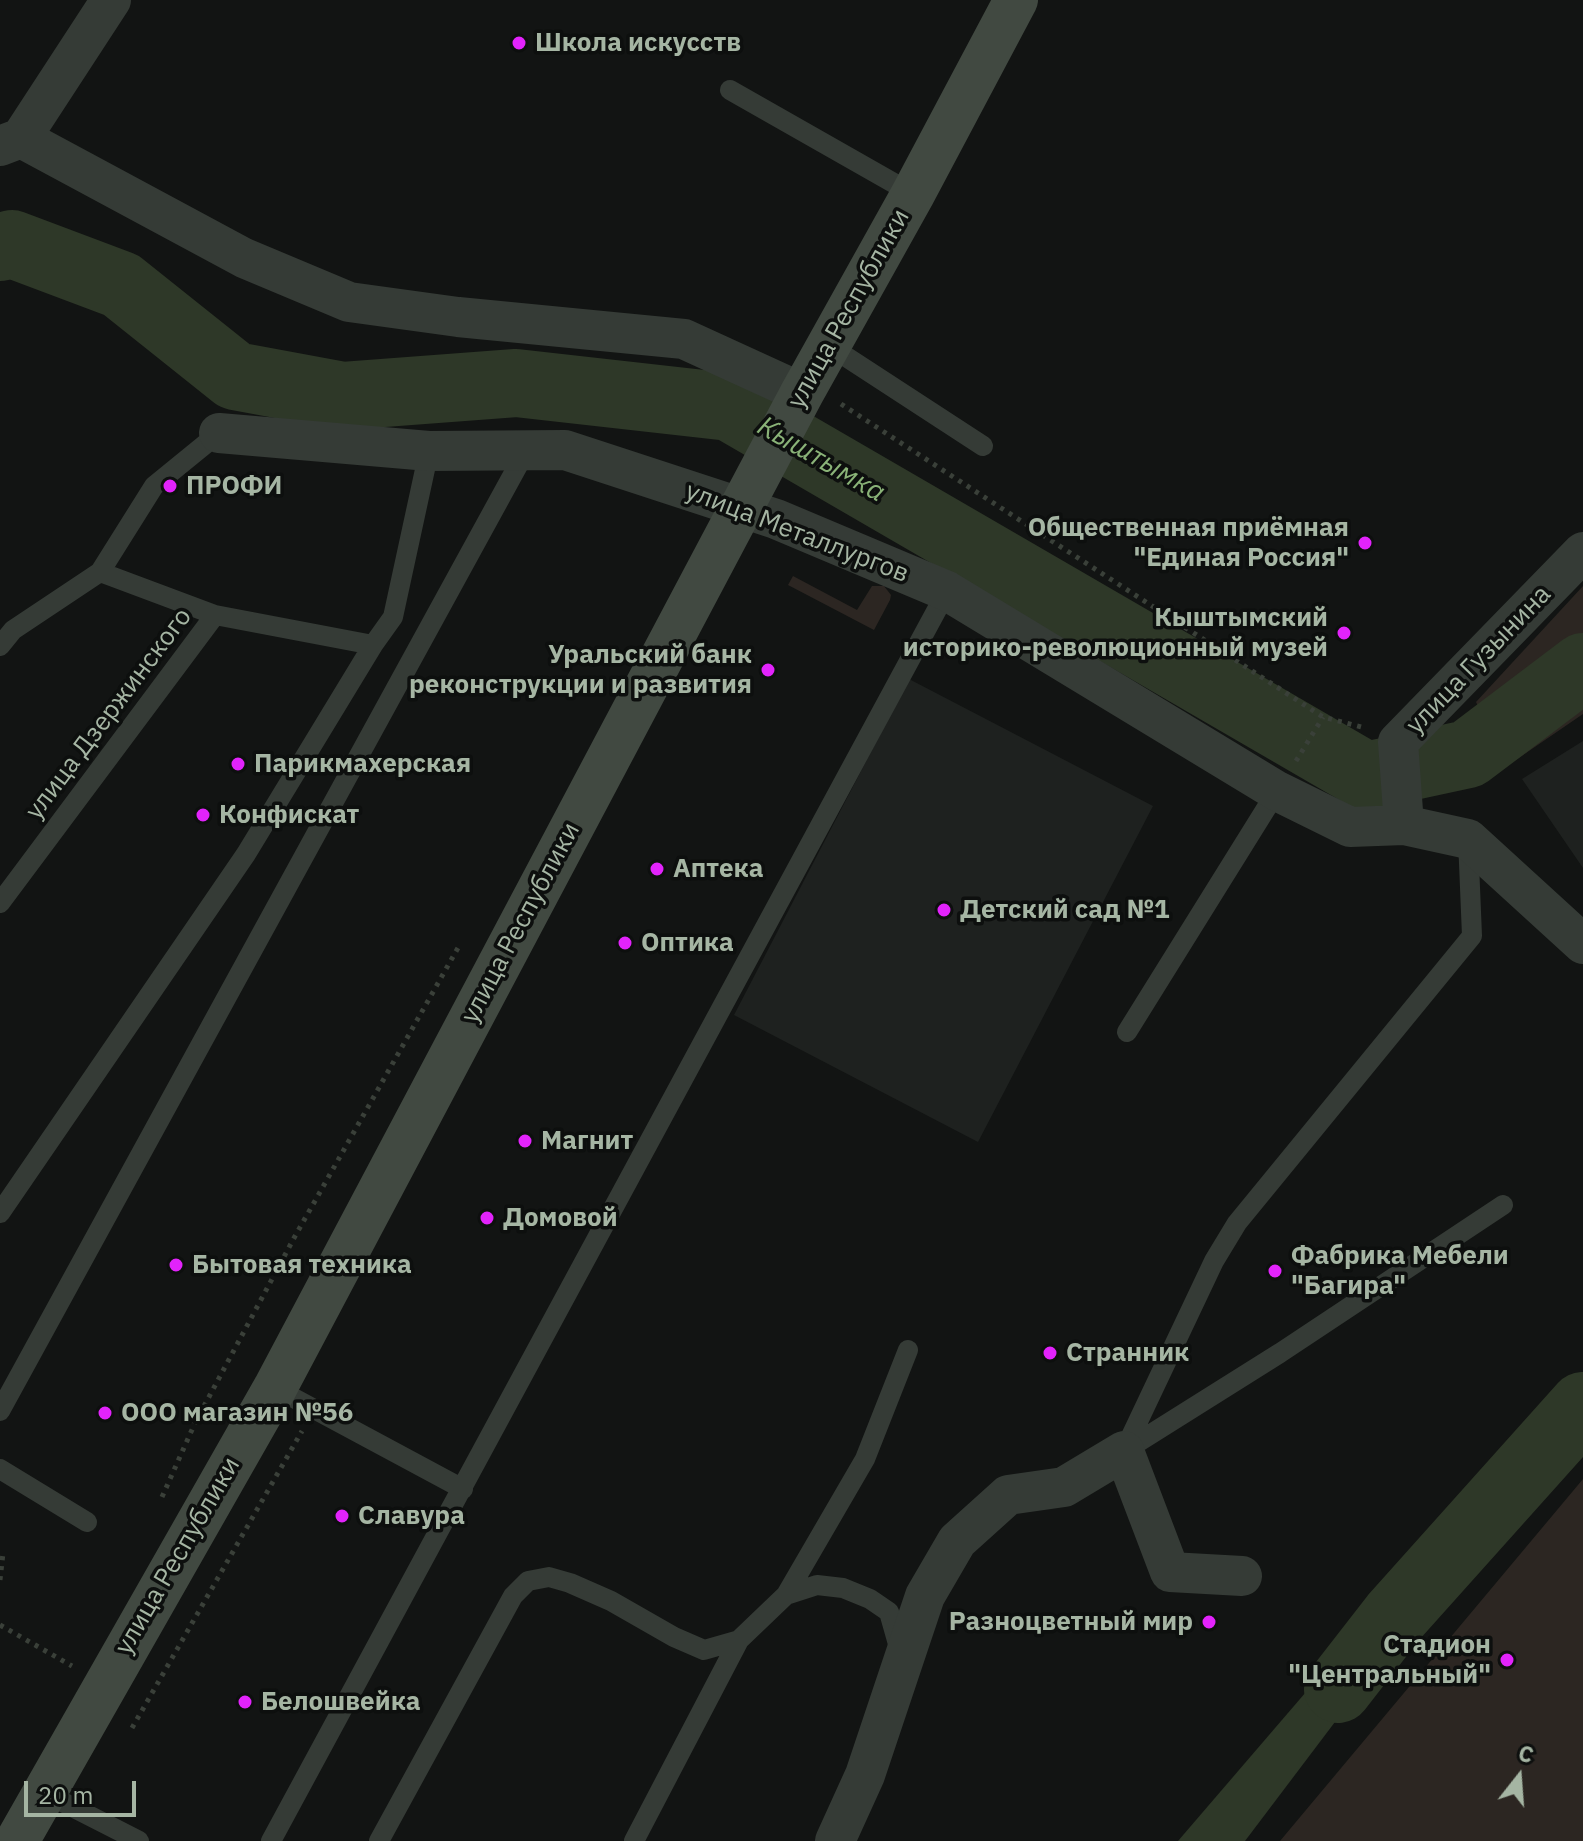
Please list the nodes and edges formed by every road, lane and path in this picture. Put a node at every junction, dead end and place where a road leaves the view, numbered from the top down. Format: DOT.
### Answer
graph roads {
  1 [pos="111,0"];
  2 [pos="1016,0"];
  3 [pos="730,90"];
  4 [pos="10,142"];
  5 [pos="913,194"];
  6 [pos="845,355"];
  7 [pos="787,422"];
  8 [pos="219,433"];
  9 [pos="983,446"];
  10 [pos="527,449"];
  11 [pos="429,451"];
  12 [pos="741,509"];
  13 [pos="1583,552"];
  14 [pos="100,572"];
  15 [pos="947,591"];
  16 [pos="215,615"];
  17 [pos="373,645"];
  18 [pos="0,646"];
  19 [pos="1323,717"];
  20 [pos="1389,737"];
  21 [pos="1277,791"];
  22 [pos="1404,825"];
  23 [pos="1468,839"];
  24 [pos="0,903"];
  25 [pos="462,941"];
  26 [pos="1583,944"];
  27 [pos="1127,1032"];
  28 [pos="1503,1205"];
  29 [pos="0,1213"];
  30 [pos="908,1350"];
  31 [pos="275,1388"];
  32 [pos="0,1411"];
  33 [pos="1124,1451"];
  34 [pos="0,1469"];
  35 [pos="463,1489"];
  36 [pos="159,1503"];
  37 [pos="87,1522"];
  38 [pos="3,1553"];
  39 [pos="1242,1576"];
  40 [pos="0,1580"];
  41 [pos="786,1595"];
  42 [pos="0,1625"];
  43 [pos="739,1640"];
  44 [pos="901,1667"];
  45 [pos="65,1679"];
  46 [pos="43,1792"];
  47 [pos="17,1841"];
  48 [pos="139,1841"];
  49 [pos="271,1841"];
  50 [pos="379,1841"];
  51 [pos="634,1841"];
  52 [pos="835,1841"];
  1 -- 4 [label="street"];
  2 -- 5 [label="main road, улица Республики"];
  3 -- 5 [label="lane"];
  4 -- 7 [label="street"];
  5 -- 6 [label="main road, улица Республики"];
  6 -- 7 [label="main road, улица Республики"];
  6 -- 9 [label="lane"];
  6 -- 19 [label="path"];
  7 -- 12 [label="main road, улица Республики"];
  8 -- 11 [label="street, улица Металлургов"];
  8 -- 14 [label="lane, улица Металлургов"];
  10 -- 11 [label="street, улица Металлургов"];
  10 -- 12 [label="street, улица Металлургов"];
  10 -- 32 [label="lane"];
  11 -- 17 [label="lane"];
  12 -- 15 [label="street, улица Металлургов"];
  12 -- 31 [label="main road, улица Республики"];
  13 -- 20 [label="street, улица Гузынина"];
  14 -- 16 [label="lane, улица Дзержинского"];
  14 -- 18 [label="lane, улица Металлургов"];
  15 -- 21 [label="street, улица Металлургов"];
  15 -- 35 [label="lane"];
  16 -- 17 [label="lane"];
  16 -- 24 [label="lane, улица Дзержинского"];
  17 -- 29 [label="lane"];
  19 -- 20 [label="path"];
  19 -- 21 [label="path"];
  20 -- 22 [label="street, улица Гузынина"];
  21 -- 22 [label="street, улица Металлургов"];
  21 -- 27 [label="lane"];
  22 -- 23 [label="street, улица Металлургов"];
  23 -- 26 [label="street"];
  23 -- 33 [label="lane"];
  25 -- 36 [label="path"];
  28 -- 33 [label="lane"];
  30 -- 41 [label="lane"];
  31 -- 35 [label="lane"];
  31 -- 46 [label="main road, улица Республики"];
  33 -- 39 [label="street"];
  33 -- 44 [label="street"];
  34 -- 37 [label="lane"];
  35 -- 49 [label="lane"];
  38 -- 40 [label="path"];
  41 -- 43 [label="lane"];
  41 -- 44 [label="lane"];
  42 -- 45 [label="path"];
  43 -- 50 [label="lane"];
  43 -- 51 [label="lane"];
  44 -- 52 [label="street"];
  46 -- 47 [label="main road, улица Республики"];
  46 -- 48 [label="lane"];
}
